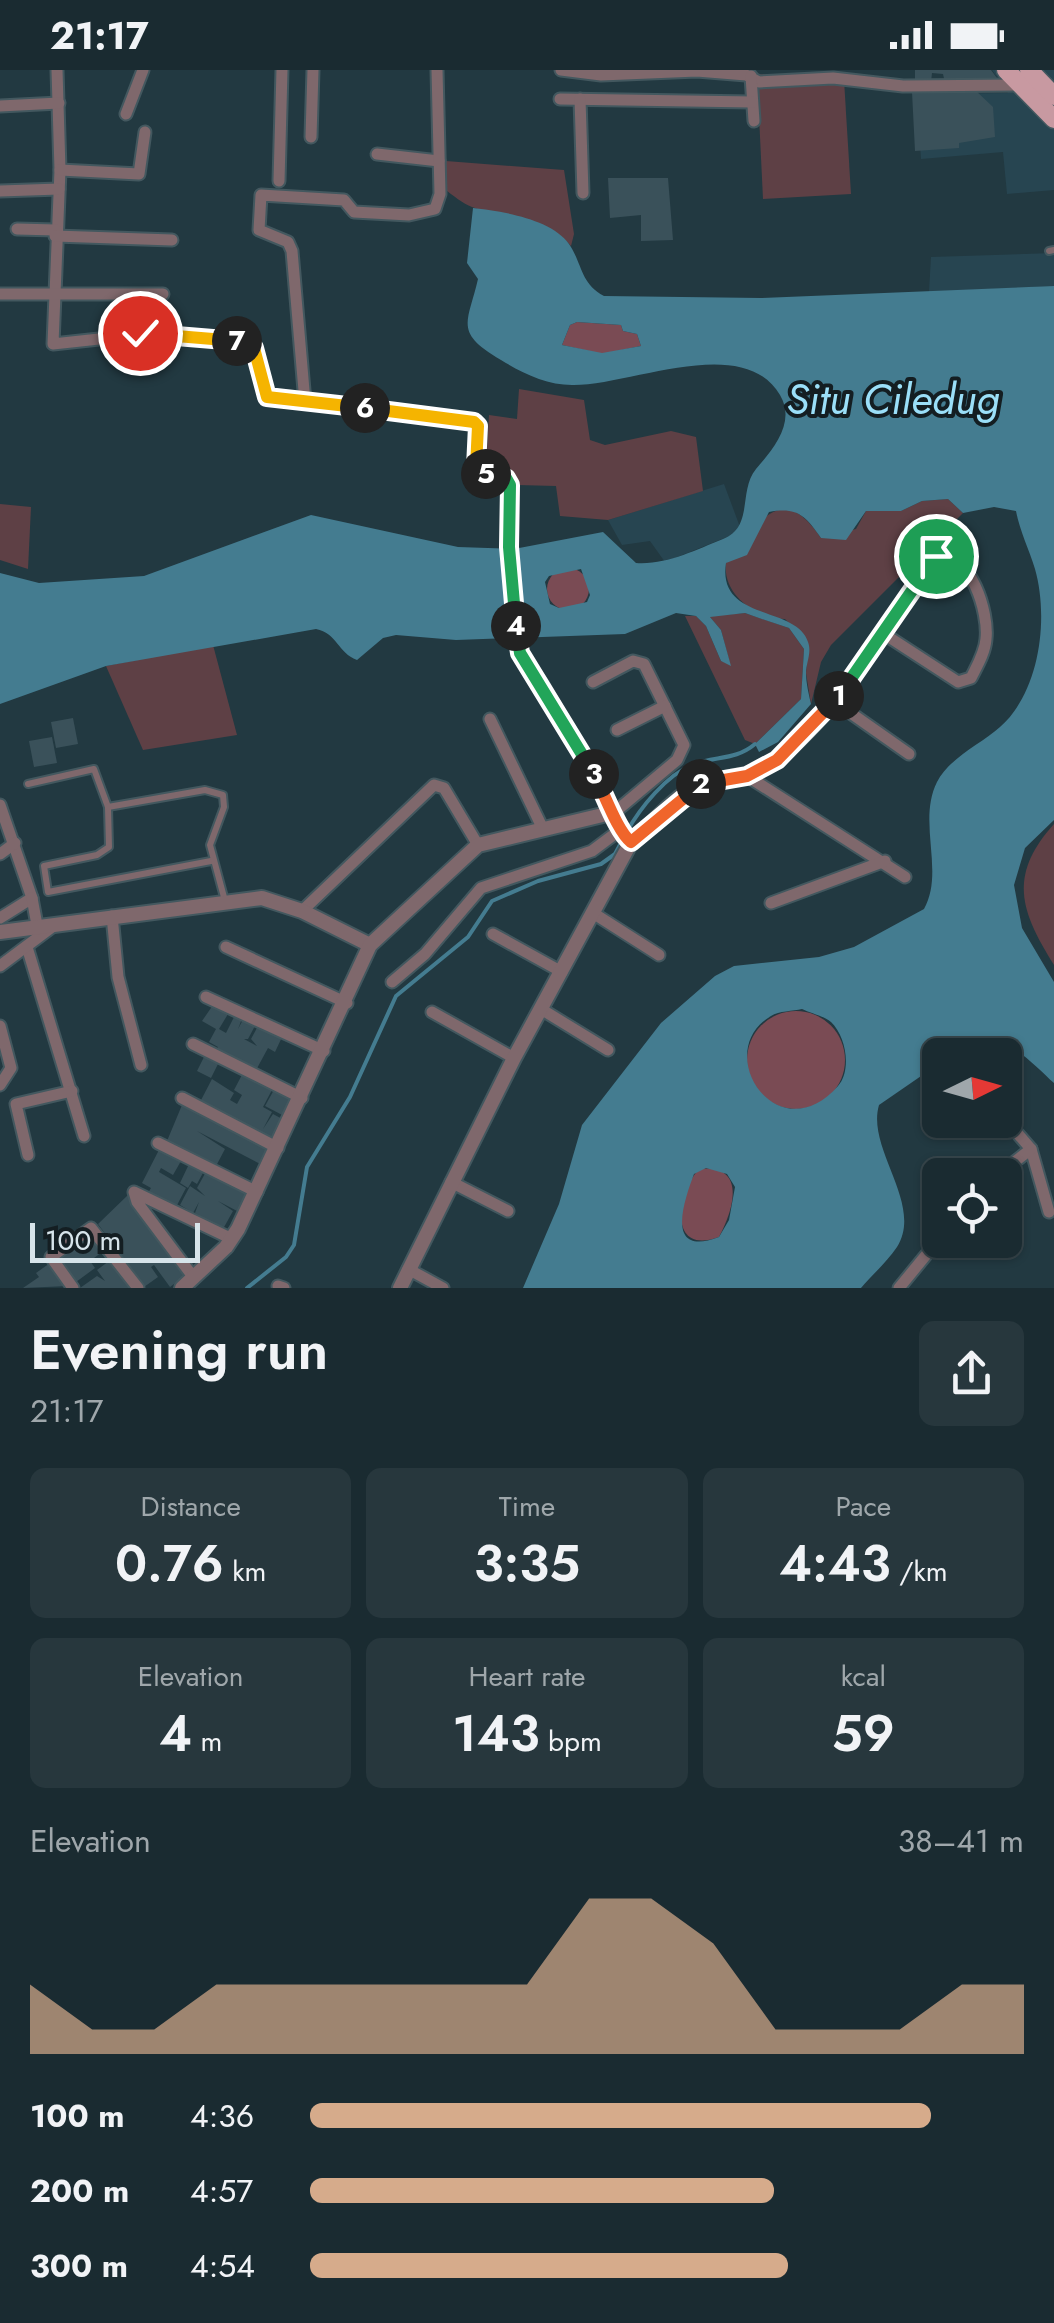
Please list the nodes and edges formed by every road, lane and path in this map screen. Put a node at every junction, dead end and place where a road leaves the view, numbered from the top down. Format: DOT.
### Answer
graph roads {
  1 [pos="57,70"];
  2 [pos="143,70"];
  3 [pos="282,70"];
  4 [pos="313,70"];
  5 [pos="437,70"];
  6 [pos="561,70"];
  7 [pos="1006,70"];
  8 [pos="751,74"];
  9 [pos="1035,78"];
  10 [pos="1054,96"];
  11 [pos="560,99"];
  12 [pos="580,99"];
  13 [pos="752,102"];
  14 [pos="59,103"];
  15 [pos="0,106"];
  16 [pos="126,114"];
  17 [pos="1054,120"];
  18 [pos="754,121"];
  19 [pos="146,132"];
  20 [pos="310,138"];
  21 [pos="377,154"];
  22 [pos="439,161"];
  23 [pos="60,170"];
  24 [pos="279,181"];
  25 [pos="59,188"];
  26 [pos="0,190"];
  27 [pos="583,193"];
  28 [pos="17,230"];
  29 [pos="55,233"];
  30 [pos="172,240"];
  31 [pos="0,294"];
  32 [pos="163,294"];
  33 [pos="54,296"];
  34 [pos="305,402"];
  35 [pos="882,632"];
  36 [pos="593,682"];
  37 [pos="834,702"];
  38 [pos="665,706"];
  39 [pos="490,719"];
  40 [pos="618,730"];
  41 [pos="908,754"];
  42 [pos="747,776"];
  43 [pos="28,784"];
  44 [pos="0,805"];
  45 [pos="108,807"];
  46 [pos="615,812"];
  47 [pos="542,827"];
  48 [pos="625,836"];
  49 [pos="15,843"];
  50 [pos="478,845"];
  51 [pos="0,854"];
  52 [pos="210,861"];
  53 [pos="885,861"];
  54 [pos="905,877"];
  55 [pos="32,898"];
  56 [pos="226,902"];
  57 [pos="771,903"];
  58 [pos="302,911"];
  59 [pos="594,913"];
  60 [pos="112,916"];
  61 [pos="0,918"];
  62 [pos="56,924"];
  63 [pos="37,925"];
  64 [pos="0,932"];
  65 [pos="493,934"];
  66 [pos="370,945"];
  67 [pos="226,946"];
  68 [pos="27,947"];
  69 [pos="659,955"];
  70 [pos="0,966"];
  71 [pos="562,972"];
  72 [pos="392,982"];
  73 [pos="206,997"];
  74 [pos="347,1003"];
  75 [pos="541,1009"];
  76 [pos="432,1012"];
  77 [pos="0,1026"];
  78 [pos="193,1044"];
  79 [pos="608,1050"];
  80 [pos="324,1051"];
  81 [pos="514,1058"];
  82 [pos="140,1066"];
  83 [pos="0,1085"];
  84 [pos="72,1091"];
  85 [pos="182,1098"];
  86 [pos="302,1098"];
  87 [pos="84,1136"];
  88 [pos="1021,1138"];
  89 [pos="158,1143"];
  90 [pos="278,1148"];
  91 [pos="1031,1150"];
  92 [pos="28,1155"];
  93 [pos="1020,1158"];
  94 [pos="451,1182"];
  95 [pos="257,1192"];
  96 [pos="508,1211"];
  97 [pos="1049,1212"];
  98 [pos="232,1239"];
  99 [pos="924,1258"];
  100 [pos="408,1270"];
  101 [pos="188,1283"];
  102 [pos="73,1288"];
  103 [pos="138,1288"];
  104 [pos="400,1288"];
  105 [pos="443,1288"];
  106 [pos="899,1288"];
  1 -- 14 [label="street"];
  2 -- 16 [label="street"];
  3 -- 24 [label="street"];
  4 -- 20 [label="street"];
  5 -- 22 [label="street"];
  6 -- 8 [label="street"];
  7 -- 9 [label="main road"];
  8 -- 9 [label="street"];
  8 -- 13 [label="street"];
  9 -- 10 [label="main road"];
  9 -- 17 [label="main road"];
  11 -- 12 [label="street"];
  12 -- 13 [label="street"];
  12 -- 27 [label="street"];
  13 -- 18 [label="street"];
  14 -- 15 [label="street"];
  14 -- 23 [label="street"];
  19 -- 23 [label="street"];
  21 -- 22 [label="street"];
  22 -- 34 [label="street"];
  23 -- 25 [label="street"];
  25 -- 26 [label="street"];
  25 -- 29 [label="street"];
  28 -- 29 [label="street"];
  29 -- 30 [label="street"];
  29 -- 33 [label="street"];
  31 -- 33 [label="street"];
  32 -- 33 [label="street"];
  33 -- 34 [label="street"];
  34 -- 46 [label="street"];
  35 -- 35 [label="street"];
  35 -- 37 [label="street"];
  36 -- 38 [label="street"];
  37 -- 41 [label="street"];
  37 -- 42 [label="street"];
  38 -- 40 [label="street"];
  38 -- 46 [label="street"];
  39 -- 47 [label="street"];
  42 -- 48 [label="street"];
  42 -- 53 [label="street"];
  43 -- 45 [label="lane"];
  44 -- 49 [label="street"];
  45 -- 52 [label="lane"];
  45 -- 52 [label="lane"];
  46 -- 47 [label="street"];
  46 -- 48 [label="street"];
  47 -- 50 [label="street"];
  48 -- 59 [label="street"];
  48 -- 72 [label="street"];
  49 -- 51 [label="street"];
  49 -- 55 [label="street"];
  50 -- 58 [label="street"];
  50 -- 66 [label="street"];
  52 -- 56 [label="lane"];
  53 -- 54 [label="street"];
  53 -- 57 [label="street"];
  55 -- 61 [label="street"];
  55 -- 63 [label="street"];
  56 -- 58 [label="street"];
  56 -- 60 [label="street"];
  58 -- 66 [label="street"];
  59 -- 69 [label="street"];
  59 -- 71 [label="street"];
  60 -- 62 [label="street"];
  60 -- 82 [label="street"];
  62 -- 63 [label="street"];
  62 -- 68 [label="street"];
  63 -- 64 [label="street"];
  65 -- 71 [label="street"];
  66 -- 74 [label="street"];
  67 -- 74 [label="street"];
  68 -- 70 [label="street"];
  68 -- 84 [label="street"];
  71 -- 75 [label="street"];
  73 -- 80 [label="street"];
  74 -- 80 [label="street"];
  75 -- 79 [label="street"];
  75 -- 81 [label="street"];
  76 -- 81 [label="street"];
  77 -- 83 [label="street"];
  78 -- 86 [label="street"];
  80 -- 86 [label="street"];
  81 -- 94 [label="street"];
  84 -- 87 [label="street"];
  84 -- 92 [label="street"];
  85 -- 90 [label="street"];
  86 -- 90 [label="street"];
  88 -- 91 [label="street"];
  89 -- 95 [label="street"];
  90 -- 95 [label="street"];
  91 -- 93 [label="street"];
  91 -- 97 [label="street"];
  94 -- 96 [label="street"];
  94 -- 100 [label="street"];
  95 -- 98 [label="street"];
  98 -- 101 [label="street"];
  98 -- 101 [label="street"];
  99 -- 106 [label="street"];
  100 -- 104 [label="street"];
  100 -- 105 [label="street"];
  102 -- 103 [label="street"];
}
